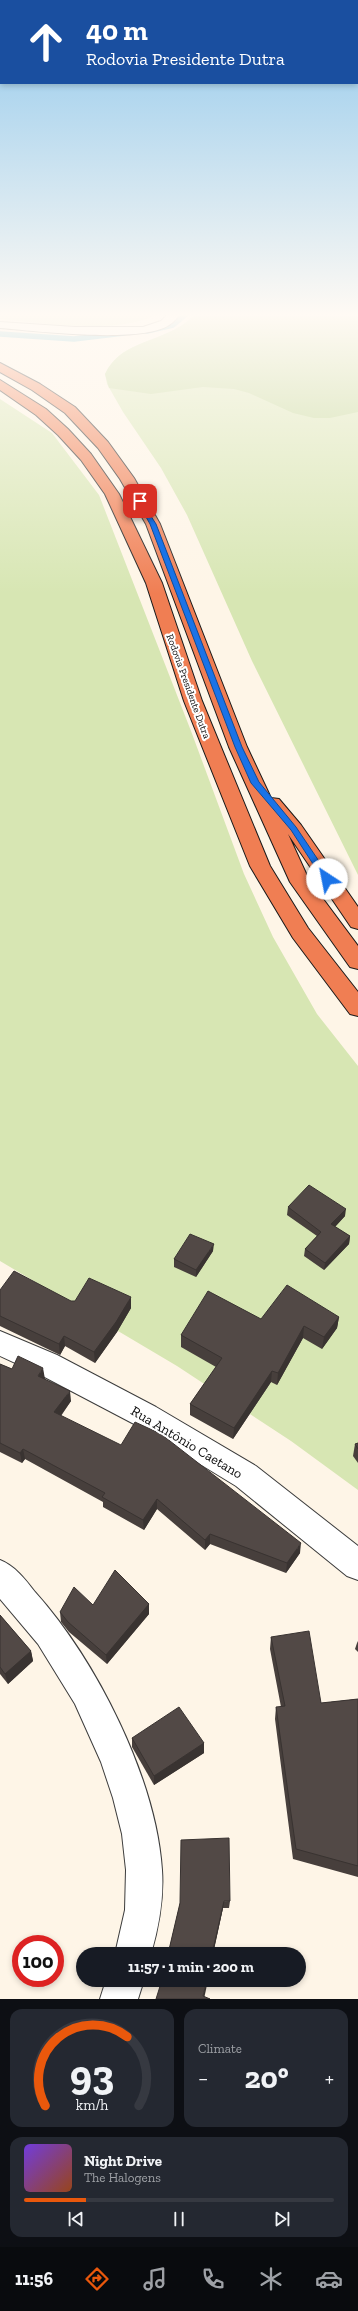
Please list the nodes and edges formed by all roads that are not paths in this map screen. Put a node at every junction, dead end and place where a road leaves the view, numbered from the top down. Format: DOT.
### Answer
graph roads {
  1 [pos="34,407"];
  2 [pos="66,407"];
  3 [pos="255,783"];
  4 [pos="358,922"];
  5 [pos="358,962"];
  6 [pos="358,1008"];
  7 [pos="0,1343"];
  8 [pos="358,1565"];
  9 [pos="0,1576"];
  10 [pos="135,1947"];
  11 [pos="123,1987"];
  12 [pos="119,1999"];
  1 -- 6 [label="highway, Rodovia Presidente Dutra"];
  2 -- 3 [label="highway, Rodovia Presidente Dutra"];
  3 -- 4 [label="highway"];
  3 -- 5 [label="highway, Rodovia Presidente Dutra"];
  7 -- 8 [label="street, Rua Antônio Caetano"];
  9 -- 10 [label="street"];
  11 -- 12 [label="street"];
}
